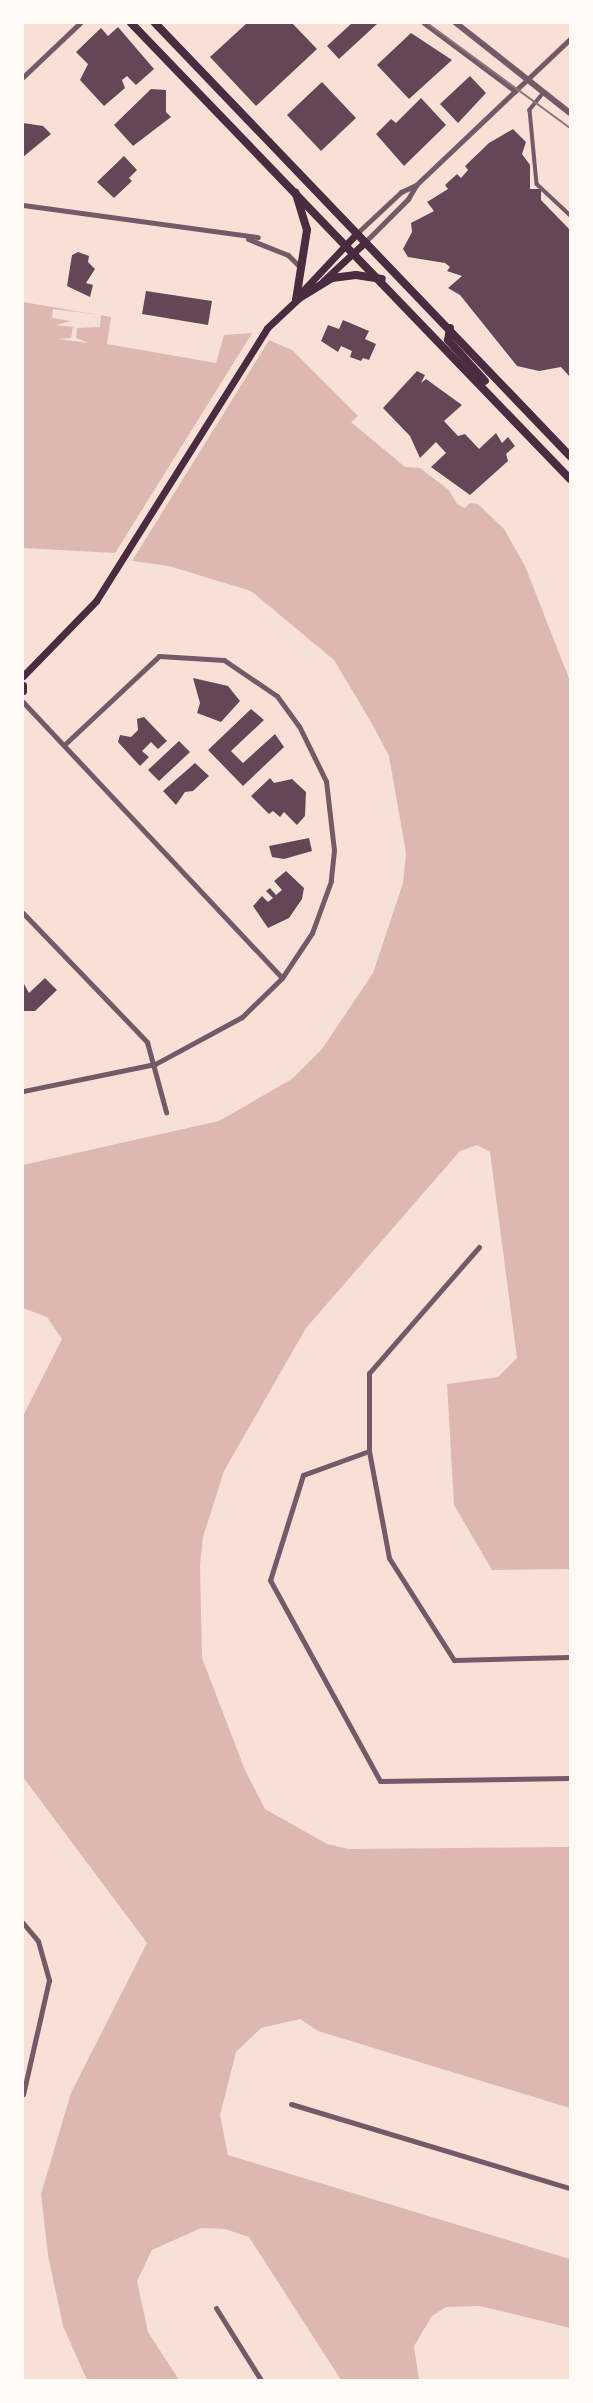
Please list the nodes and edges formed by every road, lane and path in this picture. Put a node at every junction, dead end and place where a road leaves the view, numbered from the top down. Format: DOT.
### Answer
graph roads {
  1 [pos="80,23"];
  2 [pos="131,23"];
  3 [pos="155,23"];
  4 [pos="424,23"];
  5 [pos="456,23"];
  6 [pos="570,39"];
  7 [pos="23,77"];
  8 [pos="526,80"];
  9 [pos="515,91"];
  10 [pos="543,94"];
  11 [pos="570,113"];
  12 [pos="416,185"];
  13 [pos="296,191"];
  14 [pos="23,205"];
  15 [pos="570,215"];
  16 [pos="355,235"];
  17 [pos="258,237"];
  18 [pos="248,239"];
  19 [pos="347,243"];
  20 [pos="363,244"];
  21 [pos="355,251"];
  22 [pos="302,270"];
  23 [pos="382,279"];
  24 [pos="296,300"];
  25 [pos="450,328"];
  26 [pos="504,409"];
  27 [pos="570,456"];
  28 [pos="570,480"];
  29 [pos="23,676"];
  30 [pos="23,685"];
  31 [pos="23,691"];
  32 [pos="23,702"];
  33 [pos="64,746"];
  34 [pos="23,914"];
  35 [pos="282,978"];
  36 [pos="155,1063"];
  37 [pos="23,1091"];
  38 [pos="166,1112"];
  39 [pos="479,1247"];
  40 [pos="369,1451"];
  41 [pos="570,1657"];
  42 [pos="570,1778"];
  43 [pos="23,1923"];
  44 [pos="23,2094"];
  45 [pos="290,2104"];
  46 [pos="570,2188"];
  47 [pos="216,2308"];
  48 [pos="261,2380"];
  1 -- 7 [label="street"];
  2 -- 13 [label="highway"];
  3 -- 16 [label="highway"];
  4 -- 9 [label="street"];
  5 -- 8 [label="street"];
  6 -- 8 [label="street"];
  8 -- 9 [label="street"];
  8 -- 10 [label="street"];
  9 -- 12 [label="street"];
  10 -- 11 [label="street"];
  10 -- 15 [label="street"];
  12 -- 16 [label="street"];
  12 -- 20 [label="street"];
  13 -- 19 [label="highway"];
  13 -- 22 [label="highway"];
  14 -- 18 [label="street"];
  16 -- 19 [label="main road"];
  16 -- 20 [label="highway"];
  17 -- 18 [label="street"];
  18 -- 22 [label="street"];
  19 -- 21 [label="highway"];
  19 -- 24 [label="main road"];
  20 -- 21 [label="main road"];
  20 -- 25 [label="highway"];
  21 -- 23 [label="highway"];
  21 -- 24 [label="main road"];
  22 -- 24 [label="highway"];
  23 -- 24 [label="highway"];
  23 -- 26 [label="highway"];
  24 -- 29 [label="main road"];
  25 -- 26 [label="highway"];
  25 -- 27 [label="highway"];
  26 -- 28 [label="highway"];
  30 -- 31 [label="main road"];
  32 -- 33 [label="street"];
  33 -- 35 [label="street"];
  33 -- 35 [label="street"];
  34 -- 36 [label="street"];
  35 -- 36 [label="street"];
  36 -- 37 [label="street"];
  36 -- 38 [label="street"];
  39 -- 40 [label="street"];
  40 -- 41 [label="street"];
  40 -- 42 [label="street"];
  43 -- 44 [label="street"];
  45 -- 46 [label="street"];
  47 -- 48 [label="street"];
}
